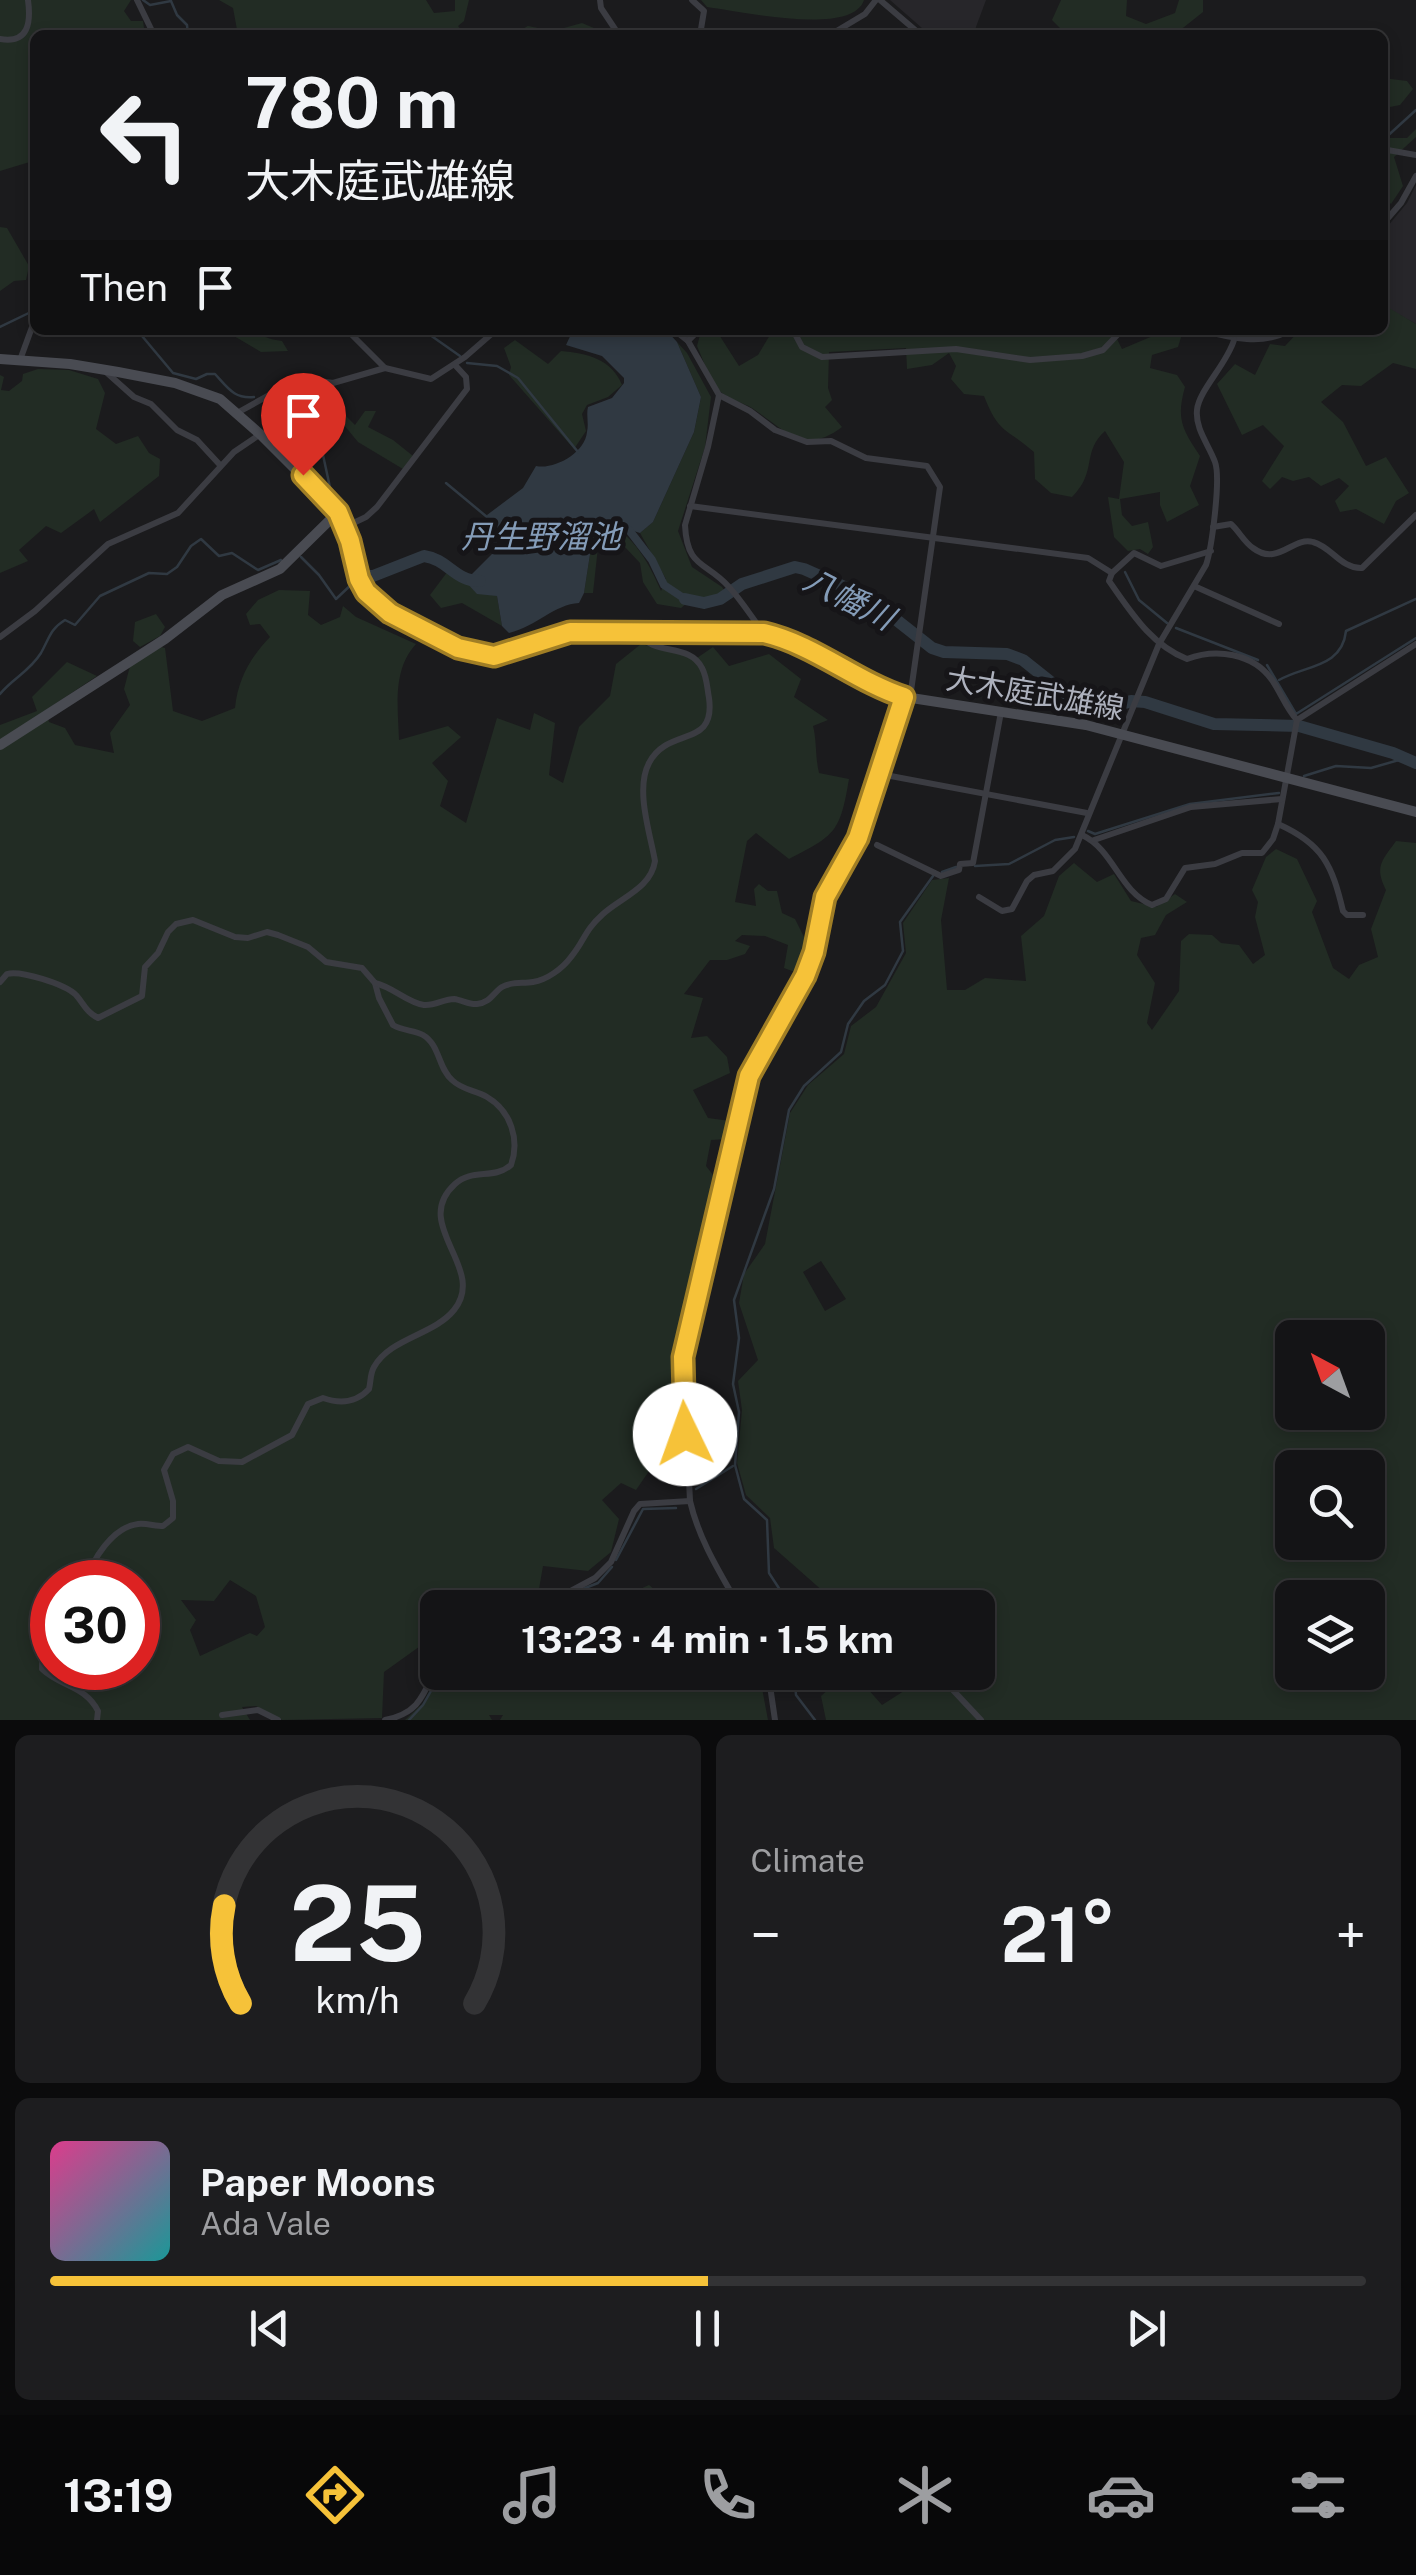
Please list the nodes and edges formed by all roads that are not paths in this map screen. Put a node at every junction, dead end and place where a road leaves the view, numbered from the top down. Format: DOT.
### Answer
graph roads {
  1 [pos="28,0"];
  2 [pos="137,0"];
  3 [pos="600,0"];
  4 [pos="692,0"];
  5 [pos="878,0"];
  6 [pos="152,30"];
  7 [pos="615,30"];
  8 [pos="701,30"];
  9 [pos="839,30"];
  10 [pos="915,30"];
  11 [pos="0,38"];
  12 [pos="1388,150"];
  13 [pos="1416,156"];
  14 [pos="1416,176"];
  15 [pos="1388,219"];
  16 [pos="30,333"];
  17 [pos="352,335"];
  18 [pos="490,335"];
  19 [pos="680,335"];
  20 [pos="694,335"];
  21 [pos="796,335"];
  22 [pos="1117,335"];
  23 [pos="1218,335"];
  24 [pos="1281,335"];
  25 [pos="1234,340"];
  26 [pos="688,341"];
  27 [pos="0,360"];
  28 [pos="20,361"];
  29 [pos="455,364"];
  30 [pos="385,368"];
  31 [pos="104,370"];
  32 [pos="719,395"];
  33 [pos="237,412"];
  34 [pos="260,434"];
  35 [pos="220,465"];
  36 [pos="690,506"];
  37 [pos="338,512"];
  38 [pos="1416,515"];
  39 [pos="352,525"];
  40 [pos="1213,528"];
  41 [pos="932,536"];
  42 [pos="1211,550"];
  43 [pos="1112,573"];
  44 [pos="1194,586"];
  45 [pos="1280,624"];
  46 [pos="639,633"];
  47 [pos="764,633"];
  48 [pos="0,638"];
  49 [pos="1160,644"];
  50 [pos="1416,644"];
  51 [pos="907,697"];
  52 [pos="1002,712"];
  53 [pos="1297,720"];
  54 [pos="1123,733"];
  55 [pos="0,745"];
  56 [pos="880,774"];
  57 [pos="1286,779"];
  58 [pos="986,794"];
  59 [pos="1282,799"];
  60 [pos="1416,812"];
  61 [pos="1087,814"];
  62 [pos="1278,824"];
  63 [pos="1082,835"];
  64 [pos="1094,840"];
  65 [pos="877,845"];
  66 [pos="979,898"];
  67 [pos="1363,915"];
  68 [pos="0,982"];
  69 [pos="376,983"];
  70 [pos="690,1502"];
  71 [pos="95,1560"];
  72 [pos="573,1590"];
  73 [pos="730,1590"];
  74 [pos="83,1690"];
  75 [pos="424,1690"];
  76 [pos="771,1690"];
  77 [pos="953,1690"];
  78 [pos="222,1715"];
  79 [pos="97,1720"];
  80 [pos="278,1720"];
  81 [pos="385,1720"];
  82 [pos="776,1720"];
  83 [pos="982,1720"];
  1 -- 11 [label="street"];
  2 -- 6 [label="street"];
  3 -- 7 [label="street"];
  4 -- 8 [label="street"];
  5 -- 9 [label="street"];
  5 -- 10 [label="street"];
  12 -- 13 [label="street"];
  14 -- 15 [label="street"];
  16 -- 28 [label="street"];
  17 -- 30 [label="street"];
  18 -- 29 [label="street"];
  19 -- 26 [label="street"];
  20 -- 26 [label="street"];
  21 -- 22 [label="street"];
  23 -- 25 [label="street"];
  24 -- 25 [label="street"];
  25 -- 40 [label="street"];
  26 -- 32 [label="street"];
  27 -- 28 [label="main road, 大木庭武雄線"];
  28 -- 31 [label="main road, 大木庭武雄線"];
  29 -- 30 [label="street"];
  29 -- 39 [label="street"];
  30 -- 33 [label="street"];
  31 -- 33 [label="main road, 大木庭武雄線"];
  31 -- 35 [label="street"];
  32 -- 36 [label="street"];
  32 -- 41 [label="street"];
  33 -- 34 [label="main road, 大木庭武雄線"];
  34 -- 35 [label="street"];
  34 -- 37 [label="main road, 大木庭武雄線"];
  35 -- 48 [label="street"];
  36 -- 41 [label="street"];
  36 -- 47 [label="street"];
  37 -- 39 [label="main road, 大木庭武雄線"];
  37 -- 55 [label="main road"];
  38 -- 40 [label="street"];
  39 -- 46 [label="main road, 大木庭武雄線"];
  40 -- 42 [label="street"];
  41 -- 43 [label="street"];
  41 -- 51 [label="street"];
  42 -- 43 [label="street"];
  42 -- 44 [label="street"];
  43 -- 49 [label="street"];
  44 -- 45 [label="street"];
  44 -- 49 [label="street"];
  46 -- 47 [label="main road, 大木庭武雄線"];
  46 -- 69 [label="street"];
  47 -- 51 [label="main road, 大木庭武雄線"];
  49 -- 53 [label="street"];
  49 -- 54 [label="street"];
  50 -- 53 [label="street"];
  51 -- 52 [label="main road, 大木庭武雄線"];
  51 -- 56 [label="street"];
  52 -- 54 [label="main road, 大木庭武雄線"];
  52 -- 58 [label="street"];
  53 -- 57 [label="street"];
  54 -- 57 [label="main road, 大木庭武雄線"];
  54 -- 61 [label="street"];
  56 -- 58 [label="street"];
  56 -- 70 [label="street"];
  57 -- 59 [label="street"];
  57 -- 60 [label="main road, 大木庭武雄線"];
  58 -- 61 [label="street"];
  58 -- 65 [label="street"];
  59 -- 62 [label="street"];
  59 -- 64 [label="street"];
  61 -- 63 [label="street"];
  62 -- 64 [label="street"];
  62 -- 67 [label="street"];
  63 -- 64 [label="street"];
  63 -- 66 [label="street"];
  68 -- 69 [label="street"];
  69 -- 71 [label="street"];
  70 -- 72 [label="street"];
  70 -- 73 [label="street"];
  74 -- 79 [label="street"];
  75 -- 81 [label="street"];
  76 -- 82 [label="street"];
  77 -- 83 [label="street"];
  78 -- 80 [label="street"];
}
